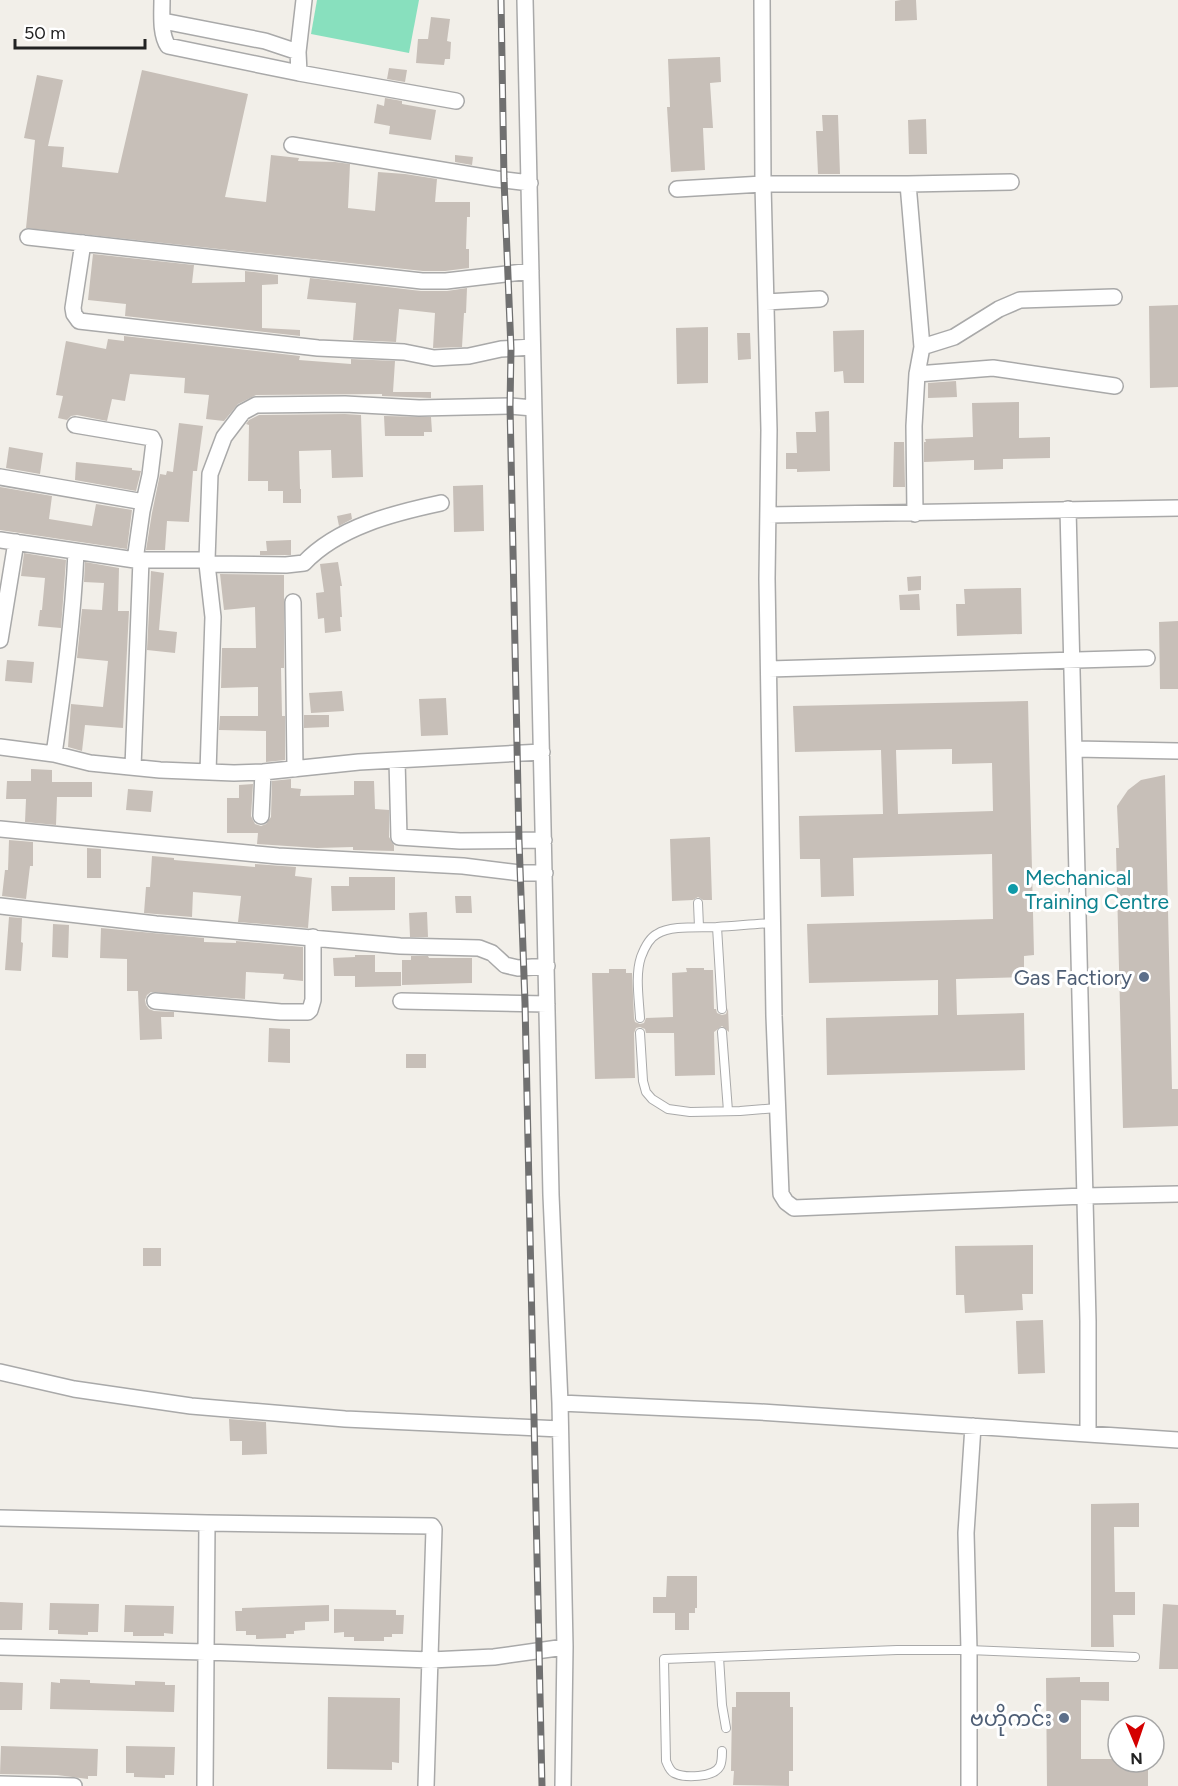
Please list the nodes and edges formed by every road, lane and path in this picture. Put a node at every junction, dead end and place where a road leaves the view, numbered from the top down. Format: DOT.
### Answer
graph roads {
  1 [pos="162,0"];
  2 [pos="304,0"];
  3 [pos="525,0"];
  4 [pos="762,0"];
  5 [pos="163,21"];
  6 [pos="298,52"];
  7 [pos="299,73"];
  8 [pos="456,101"];
  9 [pos="292,145"];
  10 [pos="1011,182"];
  11 [pos="530,183"];
  12 [pos="763,184"];
  13 [pos="908,184"];
  14 [pos="677,189"];
  15 [pos="28,237"];
  16 [pos="83,243"];
  17 [pos="531,271"];
  18 [pos="1114,297"];
  19 [pos="820,299"];
  20 [pos="766,302"];
  21 [pos="532,347"];
  22 [pos="922,347"];
  23 [pos="916,374"];
  24 [pos="1115,386"];
  25 [pos="533,408"];
  26 [pos="75,425"];
  27 [pos="0,477"];
  28 [pos="144,502"];
  29 [pos="441,503"];
  30 [pos="1178,508"];
  31 [pos="1068,509"];
  32 [pos="915,514"];
  33 [pos="768,515"];
  34 [pos="0,540"];
  35 [pos="16,542"];
  36 [pos="76,552"];
  37 [pos="138,560"];
  38 [pos="207,562"];
  39 [pos="293,602"];
  40 [pos="0,640"];
  41 [pos="1147,658"];
  42 [pos="1071,660"];
  43 [pos="769,669"];
  44 [pos="0,747"];
  45 [pos="1075,749"];
  46 [pos="1178,751"];
  47 [pos="542,752"];
  48 [pos="54,754"];
  49 [pos="397,760"];
  50 [pos="133,768"];
  51 [pos="295,769"];
  52 [pos="208,772"];
  53 [pos="263,772"];
  54 [pos="261,816"];
  55 [pos="0,829"];
  56 [pos="399,837"];
  57 [pos="544,840"];
  58 [pos="399,863"];
  59 [pos="545,873"];
  60 [pos="698,903"];
  61 [pos="0,906"];
  62 [pos="773,923"];
  63 [pos="699,927"];
  64 [pos="717,927"];
  65 [pos="313,938"];
  66 [pos="547,966"];
  67 [pos="155,1001"];
  68 [pos="401,1001"];
  69 [pos="547,1004"];
  70 [pos="722,1009"];
  71 [pos="640,1018"];
  72 [pos="722,1032"];
  73 [pos="640,1034"];
  74 [pos="777,1108"];
  75 [pos="728,1111"];
  76 [pos="1178,1194"];
  77 [pos="1085,1196"];
  78 [pos="0,1372"];
  79 [pos="560,1403"];
  80 [pos="973,1426"];
  81 [pos="560,1429"];
  82 [pos="1088,1434"];
  83 [pos="1178,1440"];
  84 [pos="0,1518"];
  85 [pos="207,1523"];
  86 [pos="0,1647"];
  87 [pos="565,1647"];
  88 [pos="969,1650"];
  89 [pos="206,1652"];
  90 [pos="719,1657"];
  91 [pos="1135,1657"];
  92 [pos="431,1660"];
  93 [pos="726,1728"];
  94 [pos="722,1752"];
  95 [pos="0,1784"];
  96 [pos="74,1786"];
  97 [pos="205,1786"];
  98 [pos="426,1786"];
  99 [pos="563,1786"];
  100 [pos="969,1786"];
  1 -- 5 [label="street"];
  2 -- 6 [label="street"];
  3 -- 11 [label="street"];
  4 -- 12 [label="street"];
  5 -- 6 [label="street"];
  5 -- 7 [label="street"];
  6 -- 7 [label="street"];
  7 -- 8 [label="street"];
  9 -- 11 [label="street"];
  10 -- 13 [label="street"];
  11 -- 17 [label="street"];
  12 -- 13 [label="street"];
  12 -- 14 [label="street"];
  12 -- 20 [label="street"];
  13 -- 22 [label="street"];
  15 -- 16 [label="street"];
  16 -- 17 [label="street"];
  16 -- 21 [label="street"];
  17 -- 21 [label="street"];
  18 -- 22 [label="street"];
  19 -- 20 [label="street"];
  20 -- 33 [label="street"];
  21 -- 25 [label="street"];
  22 -- 23 [label="street"];
  23 -- 24 [label="street"];
  23 -- 32 [label="street"];
  25 -- 38 [label="street"];
  25 -- 47 [label="street"];
  26 -- 28 [label="street"];
  27 -- 28 [label="street"];
  28 -- 37 [label="street"];
  29 -- 38 [label="street"];
  30 -- 31 [label="street"];
  31 -- 32 [label="street"];
  31 -- 42 [label="street"];
  32 -- 33 [label="street"];
  33 -- 43 [label="street"];
  34 -- 35 [label="street"];
  35 -- 36 [label="street"];
  35 -- 40 [label="street"];
  36 -- 37 [label="street"];
  36 -- 48 [label="street"];
  37 -- 38 [label="street"];
  37 -- 50 [label="street"];
  38 -- 52 [label="street"];
  39 -- 51 [label="street"];
  41 -- 42 [label="street"];
  42 -- 43 [label="street"];
  42 -- 45 [label="street"];
  43 -- 62 [label="street"];
  44 -- 48 [label="street"];
  45 -- 46 [label="street"];
  45 -- 77 [label="street"];
  47 -- 49 [label="street"];
  47 -- 57 [label="street"];
  48 -- 50 [label="street"];
  49 -- 51 [label="street"];
  49 -- 56 [label="street"];
  50 -- 52 [label="street"];
  51 -- 53 [label="street"];
  52 -- 53 [label="street"];
  53 -- 54 [label="street"];
  55 -- 58 [label="street"];
  56 -- 57 [label="street"];
  56 -- 58 [label="street"];
  57 -- 59 [label="street"];
  58 -- 59 [label="street"];
  59 -- 66 [label="street"];
  60 -- 63 [label="lane"];
  61 -- 65 [label="street"];
  62 -- 64 [label="lane"];
  62 -- 74 [label="street"];
  63 -- 64 [label="lane"];
  63 -- 71 [label="lane"];
  64 -- 70 [label="lane"];
  65 -- 66 [label="street"];
  65 -- 67 [label="street"];
  66 -- 69 [label="street"];
  68 -- 69 [label="street"];
  69 -- 79 [label="street"];
  72 -- 75 [label="lane"];
  73 -- 75 [label="lane"];
  74 -- 75 [label="lane"];
  74 -- 77 [label="street"];
  76 -- 77 [label="street"];
  77 -- 82 [label="street"];
  78 -- 81 [label="street"];
  79 -- 80 [label="street"];
  79 -- 81 [label="street"];
  80 -- 82 [label="street"];
  80 -- 88 [label="street"];
  81 -- 87 [label="street"];
  82 -- 83 [label="street"];
  84 -- 85 [label="street"];
  85 -- 89 [label="street"];
  85 -- 92 [label="street"];
  86 -- 89 [label="street"];
  87 -- 92 [label="street"];
  87 -- 99 [label="street"];
  88 -- 90 [label="lane"];
  88 -- 91 [label="lane"];
  88 -- 100 [label="street"];
  89 -- 92 [label="street"];
  89 -- 97 [label="street"];
  90 -- 93 [label="lane"];
  90 -- 94 [label="lane"];
  92 -- 98 [label="street"];
  95 -- 96 [label="street"];
}
